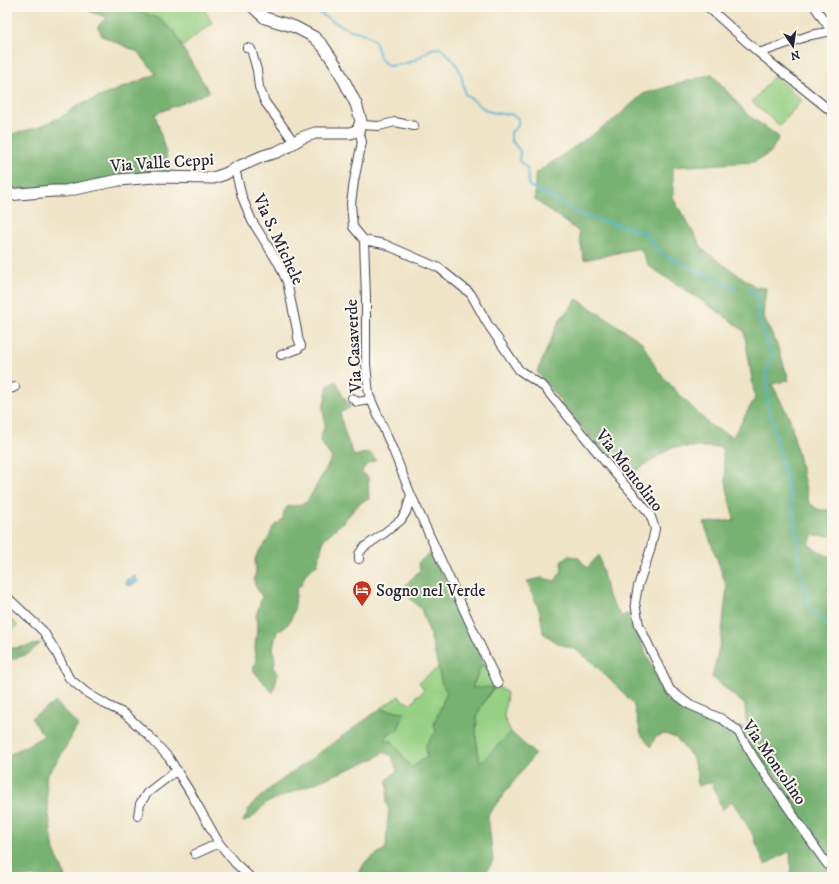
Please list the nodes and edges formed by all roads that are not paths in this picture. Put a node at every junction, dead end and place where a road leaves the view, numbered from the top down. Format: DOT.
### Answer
graph roads {
  1 [pos="253,7"];
  2 [pos="708,7"];
  3 [pos="815,7"];
  4 [pos="832,31"];
  5 [pos="246,48"];
  6 [pos="759,52"];
  7 [pos="832,112"];
  8 [pos="414,126"];
  9 [pos="359,127"];
  10 [pos="294,142"];
  11 [pos="235,169"];
  12 [pos="7,195"];
  13 [pos="364,240"];
  14 [pos="281,355"];
  15 [pos="15,387"];
  16 [pos="7,390"];
  17 [pos="352,398"];
  18 [pos="371,400"];
  19 [pos="411,495"];
  20 [pos="359,559"];
  21 [pos="7,598"];
  22 [pos="498,684"];
  23 [pos="177,770"];
  24 [pos="138,816"];
  25 [pos="219,843"];
  26 [pos="195,854"];
  27 [pos="832,870"];
  28 [pos="250,877"];
  1 -- 9 [label="street"];
  2 -- 6 [label="street"];
  3 -- 4 [label="street"];
  4 -- 6 [label="street"];
  5 -- 10 [label="street"];
  6 -- 7 [label="street"];
  8 -- 9 [label="street"];
  9 -- 10 [label="street, Via Valle Ceppi"];
  9 -- 13 [label="street"];
  10 -- 11 [label="street, Via Valle Ceppi"];
  11 -- 12 [label="street, Via Valle Ceppi"];
  11 -- 14 [label="street, Via S. Michele"];
  13 -- 18 [label="street, Via Casaverde"];
  13 -- 27 [label="street, Via Montolino"];
  15 -- 16 [label="street"];
  17 -- 18 [label="street"];
  18 -- 19 [label="street, Via Casaverde"];
  19 -- 20 [label="street"];
  19 -- 22 [label="street, Via Casaverde"];
  21 -- 23 [label="street"];
  23 -- 24 [label="street"];
  23 -- 25 [label="street"];
  25 -- 26 [label="street"];
  25 -- 28 [label="street"];
}
